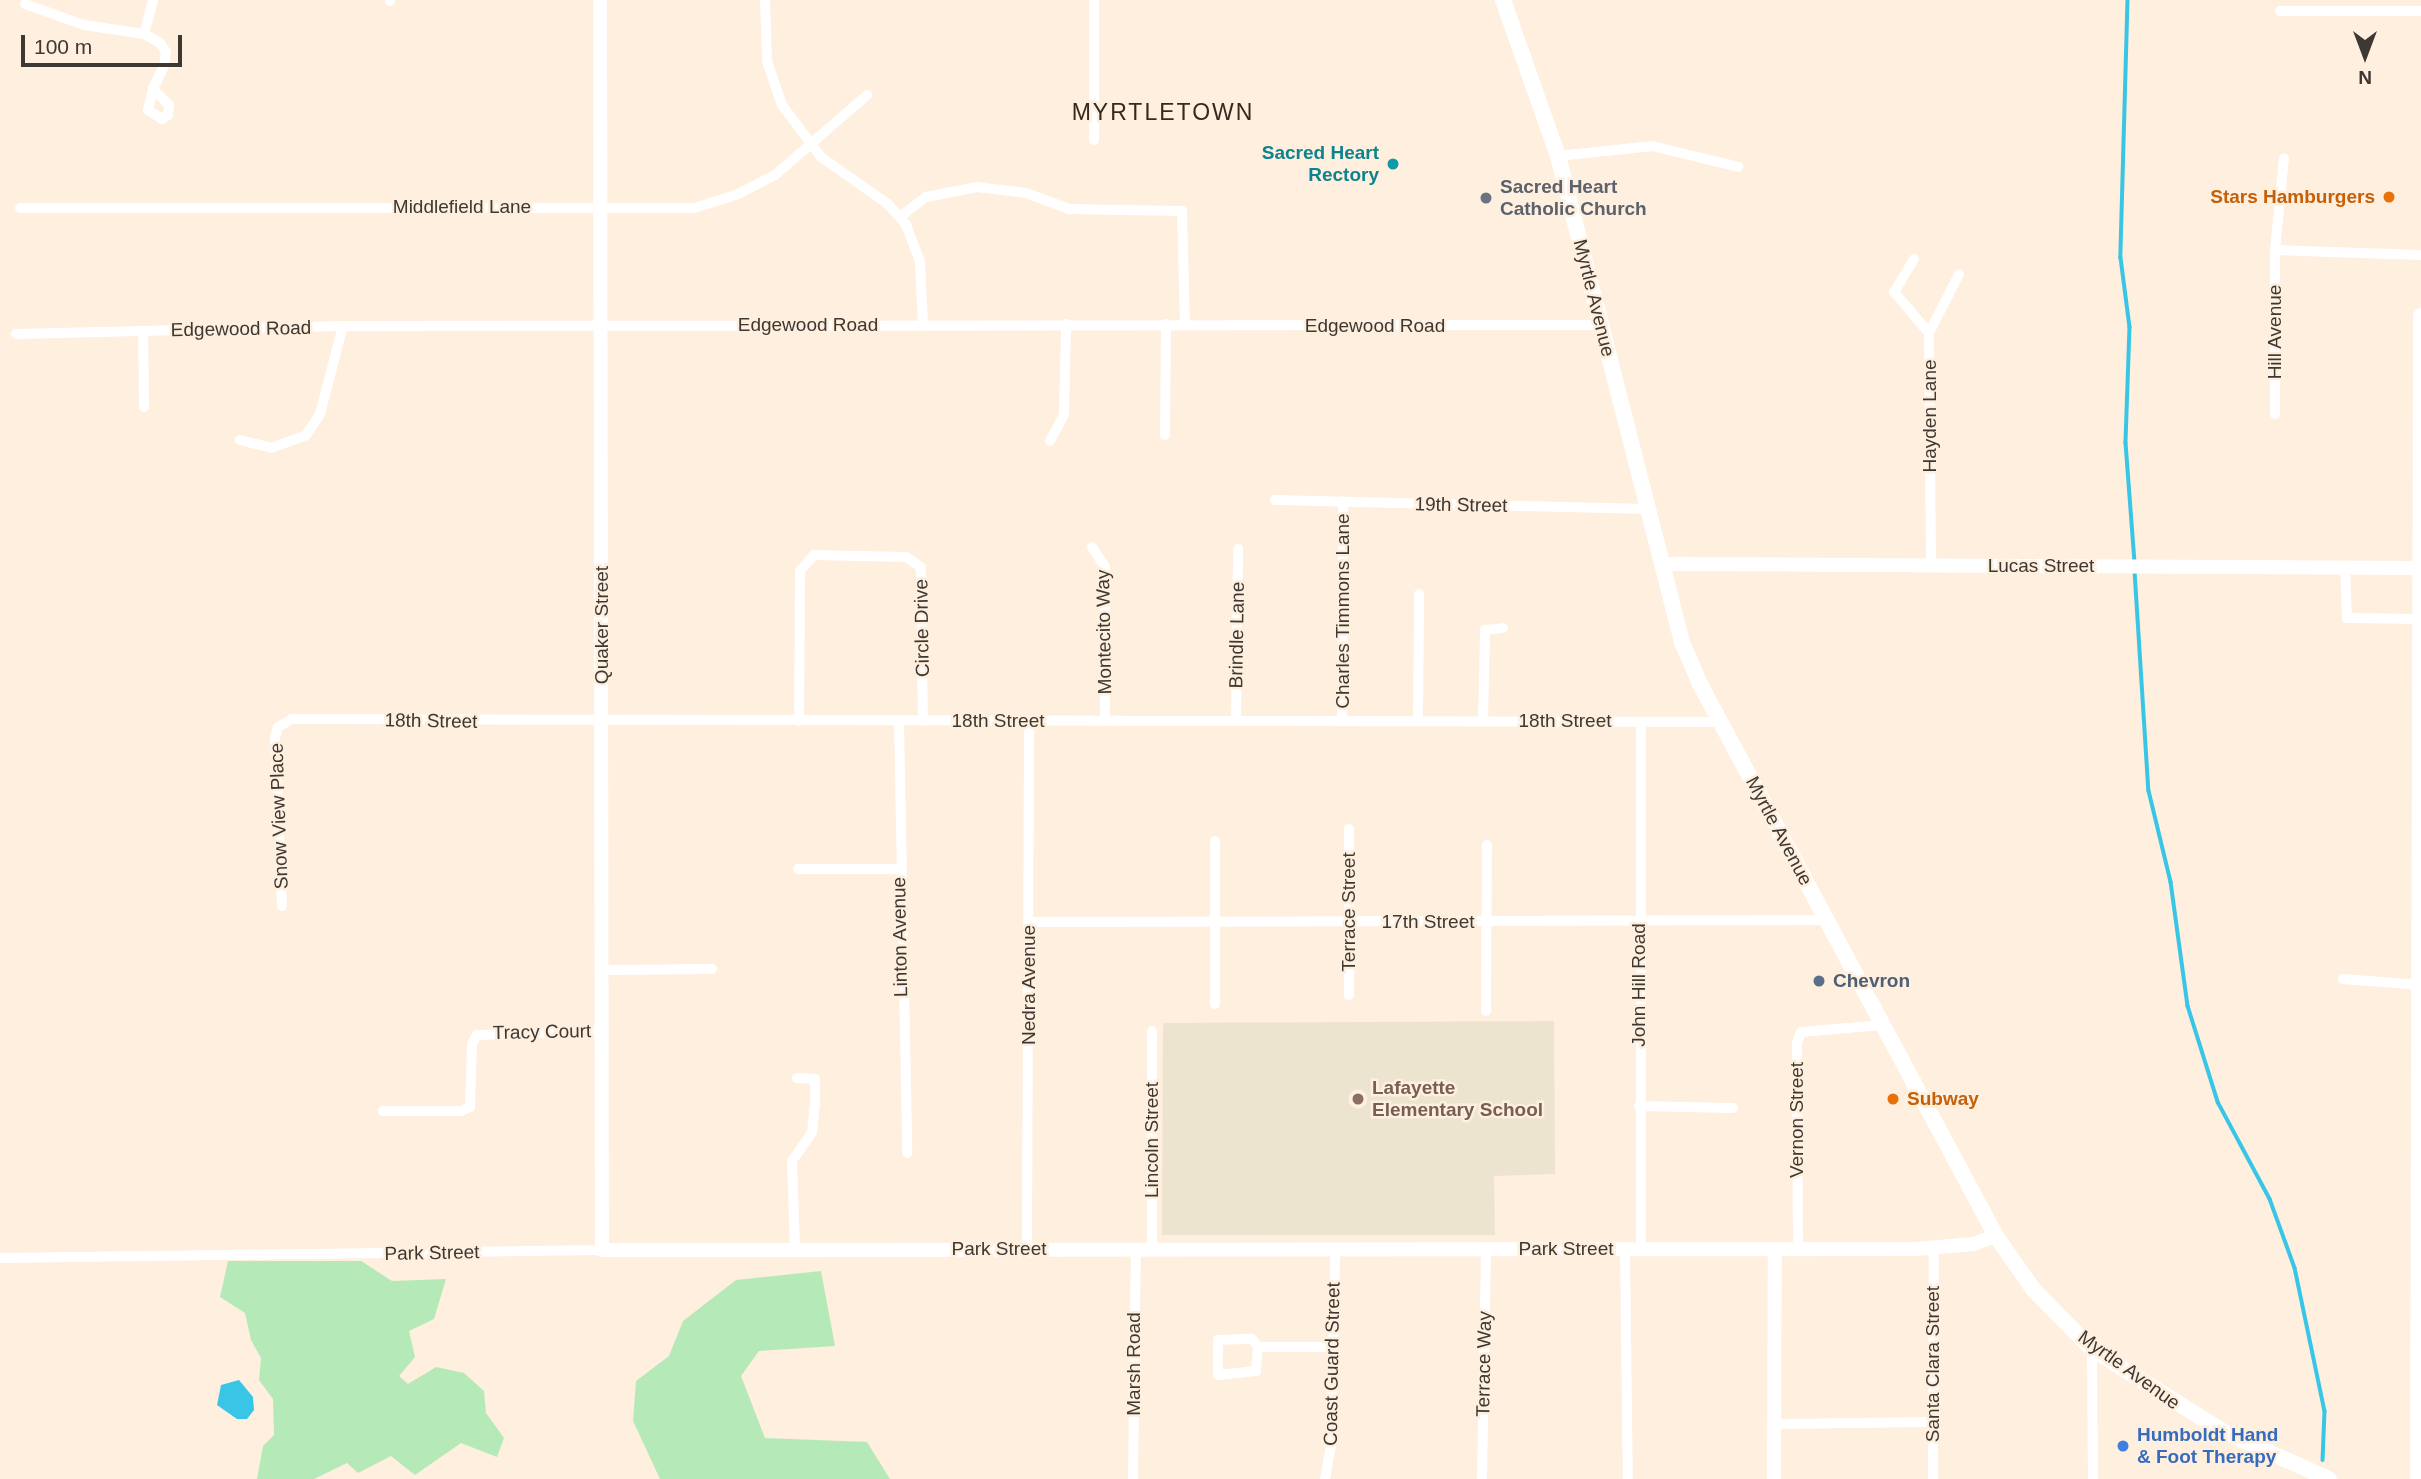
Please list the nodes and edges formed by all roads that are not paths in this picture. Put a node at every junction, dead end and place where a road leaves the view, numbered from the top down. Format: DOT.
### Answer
graph roads {
  1 [pos="153,0"];
  2 [pos="600,0"];
  3 [pos="765,0"];
  4 [pos="1094,0"];
  5 [pos="1503,0"];
  6 [pos="25,4"];
  7 [pos="2280,10"];
  8 [pos="2421,11"];
  9 [pos="144,34"];
  10 [pos="153,89"];
  11 [pos="867,95"];
  12 [pos="1094,140"];
  13 [pos="810,146"];
  14 [pos="1558,156"];
  15 [pos="2284,158"];
  16 [pos="1739,167"];
  17 [pos="20,208"];
  18 [pos="600,208"];
  19 [pos="900,217"];
  20 [pos="2275,250"];
  21 [pos="2421,255"];
  22 [pos="1913,259"];
  23 [pos="1959,274"];
  24 [pos="2421,316"];
  25 [pos="1066,324"];
  26 [pos="1166,324"];
  27 [pos="923,325"];
  28 [pos="1185,325"];
  29 [pos="1601,325"];
  30 [pos="343,326"];
  31 [pos="601,326"];
  32 [pos="143,331"];
  33 [pos="1929,333"];
  34 [pos="16,334"];
  35 [pos="144,407"];
  36 [pos="2274,414"];
  37 [pos="2421,429"];
  38 [pos="1165,435"];
  39 [pos="240,440"];
  40 [pos="1049,441"];
  41 [pos="1275,500"];
  42 [pos="1343,501"];
  43 [pos="1648,509"];
  44 [pos="1092,547"];
  45 [pos="1238,549"];
  46 [pos="1662,564"];
  47 [pos="1931,566"];
  48 [pos="2345,566"];
  49 [pos="2421,568"];
  50 [pos="1419,594"];
  51 [pos="2420,619"];
  52 [pos="1503,628"];
  53 [pos="2421,694"];
  54 [pos="799,721"];
  55 [pos="899,721"];
  56 [pos="923,721"];
  57 [pos="1105,721"];
  58 [pos="1236,721"];
  59 [pos="1342,721"];
  60 [pos="1418,721"];
  61 [pos="1483,721"];
  62 [pos="602,722"];
  63 [pos="1030,722"];
  64 [pos="1641,722"];
  65 [pos="1720,722"];
  66 [pos="278,727"];
  67 [pos="1349,829"];
  68 [pos="1215,841"];
  69 [pos="1488,845"];
  70 [pos="798,869"];
  71 [pos="899,869"];
  72 [pos="282,906"];
  73 [pos="1826,920"];
  74 [pos="1487,921"];
  75 [pos="1638,921"];
  76 [pos="1029,922"];
  77 [pos="1216,922"];
  78 [pos="1349,922"];
  79 [pos="712,969"];
  80 [pos="602,970"];
  81 [pos="2343,979"];
  82 [pos="2421,985"];
  83 [pos="1349,995"];
  84 [pos="1215,1004"];
  85 [pos="1486,1011"];
  86 [pos="1883,1025"];
  87 [pos="602,1031"];
  88 [pos="1152,1031"];
  89 [pos="796,1078"];
  90 [pos="2421,1099"];
  91 [pos="1639,1106"];
  92 [pos="1733,1108"];
  93 [pos="383,1111"];
  94 [pos="907,1153"];
  95 [pos="1996,1236"];
  96 [pos="1934,1248"];
  97 [pos="1027,1249"];
  98 [pos="1136,1249"];
  99 [pos="1152,1249"];
  100 [pos="1335,1249"];
  101 [pos="1486,1249"];
  102 [pos="1625,1249"];
  103 [pos="1641,1249"];
  104 [pos="1775,1249"];
  105 [pos="1798,1249"];
  106 [pos="602,1250"];
  107 [pos="795,1250"];
  108 [pos="0,1258"];
  109 [pos="2419,1258"];
  110 [pos="1333,1347"];
  111 [pos="1258,1348"];
  112 [pos="2092,1349"];
  113 [pos="1933,1422"];
  114 [pos="1774,1424"];
  115 [pos="2421,1458"];
  116 [pos="1133,1479"];
  117 [pos="1325,1479"];
  118 [pos="1482,1479"];
  119 [pos="1628,1479"];
  120 [pos="1774,1479"];
  121 [pos="1933,1479"];
  122 [pos="2093,1479"];
  123 [pos="2329,1479"];
  124 [pos="2418,1479"];
  1 -- 9 [label="street"];
  2 -- 18 [label="street, Quaker Street"];
  3 -- 13 [label="street"];
  4 -- 12 [label="street"];
  5 -- 14 [label="main road, Myrtle Avenue"];
  6 -- 9 [label="street"];
  7 -- 8 [label="street"];
  9 -- 10 [label="street"];
  11 -- 13 [label="street, Middlefield Lane"];
  13 -- 18 [label="street, Middlefield Lane"];
  13 -- 19 [label="street"];
  14 -- 16 [label="street"];
  14 -- 29 [label="main road, Myrtle Avenue"];
  15 -- 20 [label="street, Hill Avenue"];
  17 -- 18 [label="street, Middlefield Lane"];
  18 -- 31 [label="street, Quaker Street"];
  19 -- 27 [label="street"];
  19 -- 28 [label="street"];
  20 -- 21 [label="street"];
  20 -- 36 [label="street, Hill Avenue"];
  22 -- 33 [label="street"];
  23 -- 33 [label="street, Hayden Lane"];
  24 -- 37 [label="main road"];
  25 -- 26 [label="street, Edgewood Road"];
  25 -- 27 [label="street, Edgewood Road"];
  25 -- 40 [label="street"];
  26 -- 28 [label="street, Edgewood Road"];
  26 -- 38 [label="street"];
  27 -- 31 [label="street, Edgewood Road"];
  28 -- 29 [label="street, Edgewood Road"];
  29 -- 43 [label="main road, Myrtle Avenue"];
  30 -- 31 [label="street, Edgewood Road"];
  30 -- 32 [label="street, Edgewood Road"];
  30 -- 39 [label="street"];
  31 -- 62 [label="street, Quaker Street"];
  32 -- 34 [label="street, Edgewood Road"];
  32 -- 35 [label="street"];
  33 -- 47 [label="street, Hayden Lane"];
  37 -- 49 [label="main road"];
  41 -- 42 [label="street, 19th Street"];
  42 -- 43 [label="street, 19th Street"];
  42 -- 59 [label="street, Charles Timmons Lane"];
  43 -- 46 [label="main road, Myrtle Avenue"];
  44 -- 57 [label="street, Montecito Way"];
  45 -- 58 [label="street, Brindle Lane"];
  46 -- 47 [label="street, Lucas Street"];
  46 -- 65 [label="main road, Myrtle Avenue"];
  47 -- 48 [label="street, Lucas Street"];
  48 -- 49 [label="street, Lucas Street"];
  48 -- 51 [label="street"];
  49 -- 51 [label="main road"];
  50 -- 60 [label="street"];
  51 -- 53 [label="main road"];
  52 -- 61 [label="street"];
  53 -- 82 [label="main road"];
  54 -- 55 [label="street, 18th Street"];
  54 -- 56 [label="street, Circle Drive"];
  54 -- 62 [label="street, 18th Street"];
  55 -- 56 [label="street, 18th Street"];
  55 -- 71 [label="street, Linton Avenue"];
  56 -- 63 [label="street, 18th Street"];
  57 -- 58 [label="street, 18th Street"];
  57 -- 63 [label="street, 18th Street"];
  58 -- 59 [label="street, 18th Street"];
  59 -- 60 [label="street, 18th Street"];
  60 -- 61 [label="street, 18th Street"];
  61 -- 64 [label="street, 18th Street"];
  62 -- 66 [label="street, 18th Street"];
  62 -- 80 [label="street, Quaker Street"];
  63 -- 76 [label="street, Nedra Avenue"];
  64 -- 65 [label="street, 18th Street"];
  64 -- 75 [label="street, John Hill Road"];
  65 -- 73 [label="main road, Myrtle Avenue"];
  66 -- 72 [label="street, Snow View Place"];
  67 -- 78 [label="street, Terrace Street"];
  68 -- 77 [label="street"];
  69 -- 74 [label="street"];
  70 -- 71 [label="street"];
  71 -- 94 [label="street, Linton Avenue"];
  73 -- 75 [label="street, 17th Street"];
  73 -- 86 [label="main road, Myrtle Avenue"];
  74 -- 75 [label="street, 17th Street"];
  74 -- 78 [label="street, 17th Street"];
  74 -- 85 [label="street"];
  75 -- 91 [label="street, John Hill Road"];
  76 -- 77 [label="street, 17th Street"];
  76 -- 97 [label="street, Nedra Avenue"];
  77 -- 78 [label="street, 17th Street"];
  77 -- 84 [label="street"];
  78 -- 83 [label="street, Terrace Street"];
  79 -- 80 [label="street"];
  80 -- 87 [label="street, Quaker Street"];
  81 -- 82 [label="street"];
  82 -- 90 [label="main road"];
  86 -- 95 [label="main road, Myrtle Avenue"];
  86 -- 105 [label="street, Vernon Street"];
  87 -- 93 [label="street, Tracy Court"];
  87 -- 106 [label="street, Quaker Street"];
  88 -- 99 [label="street, Lincoln Street"];
  89 -- 107 [label="street"];
  90 -- 109 [label="main road"];
  91 -- 92 [label="street"];
  91 -- 103 [label="street, John Hill Road"];
  95 -- 96 [label="street, Park Street"];
  95 -- 112 [label="main road, Myrtle Avenue"];
  96 -- 105 [label="street, Park Street"];
  96 -- 113 [label="street, Santa Clara Street"];
  97 -- 98 [label="street, Park Street"];
  97 -- 107 [label="street, Park Street"];
  98 -- 99 [label="street, Park Street"];
  98 -- 116 [label="street, Marsh Road"];
  99 -- 100 [label="street, Park Street"];
  100 -- 101 [label="street, Park Street"];
  100 -- 110 [label="street, Coast Guard Street"];
  101 -- 102 [label="street, Park Street"];
  101 -- 118 [label="street, Terrace Way"];
  102 -- 103 [label="street, Park Street"];
  102 -- 119 [label="street"];
  103 -- 104 [label="street, Park Street"];
  104 -- 105 [label="street, Park Street"];
  104 -- 114 [label="street"];
  106 -- 107 [label="street, Park Street"];
  106 -- 108 [label="street, Park Street"];
  109 -- 115 [label="main road"];
  110 -- 111 [label="street"];
  110 -- 117 [label="street, Coast Guard Street"];
  111 -- 111 [label="street"];
  112 -- 122 [label="street"];
  112 -- 123 [label="main road, Myrtle Avenue"];
  113 -- 114 [label="street"];
  113 -- 121 [label="street, Santa Clara Street"];
  114 -- 120 [label="street"];
  115 -- 124 [label="main road"];
}
